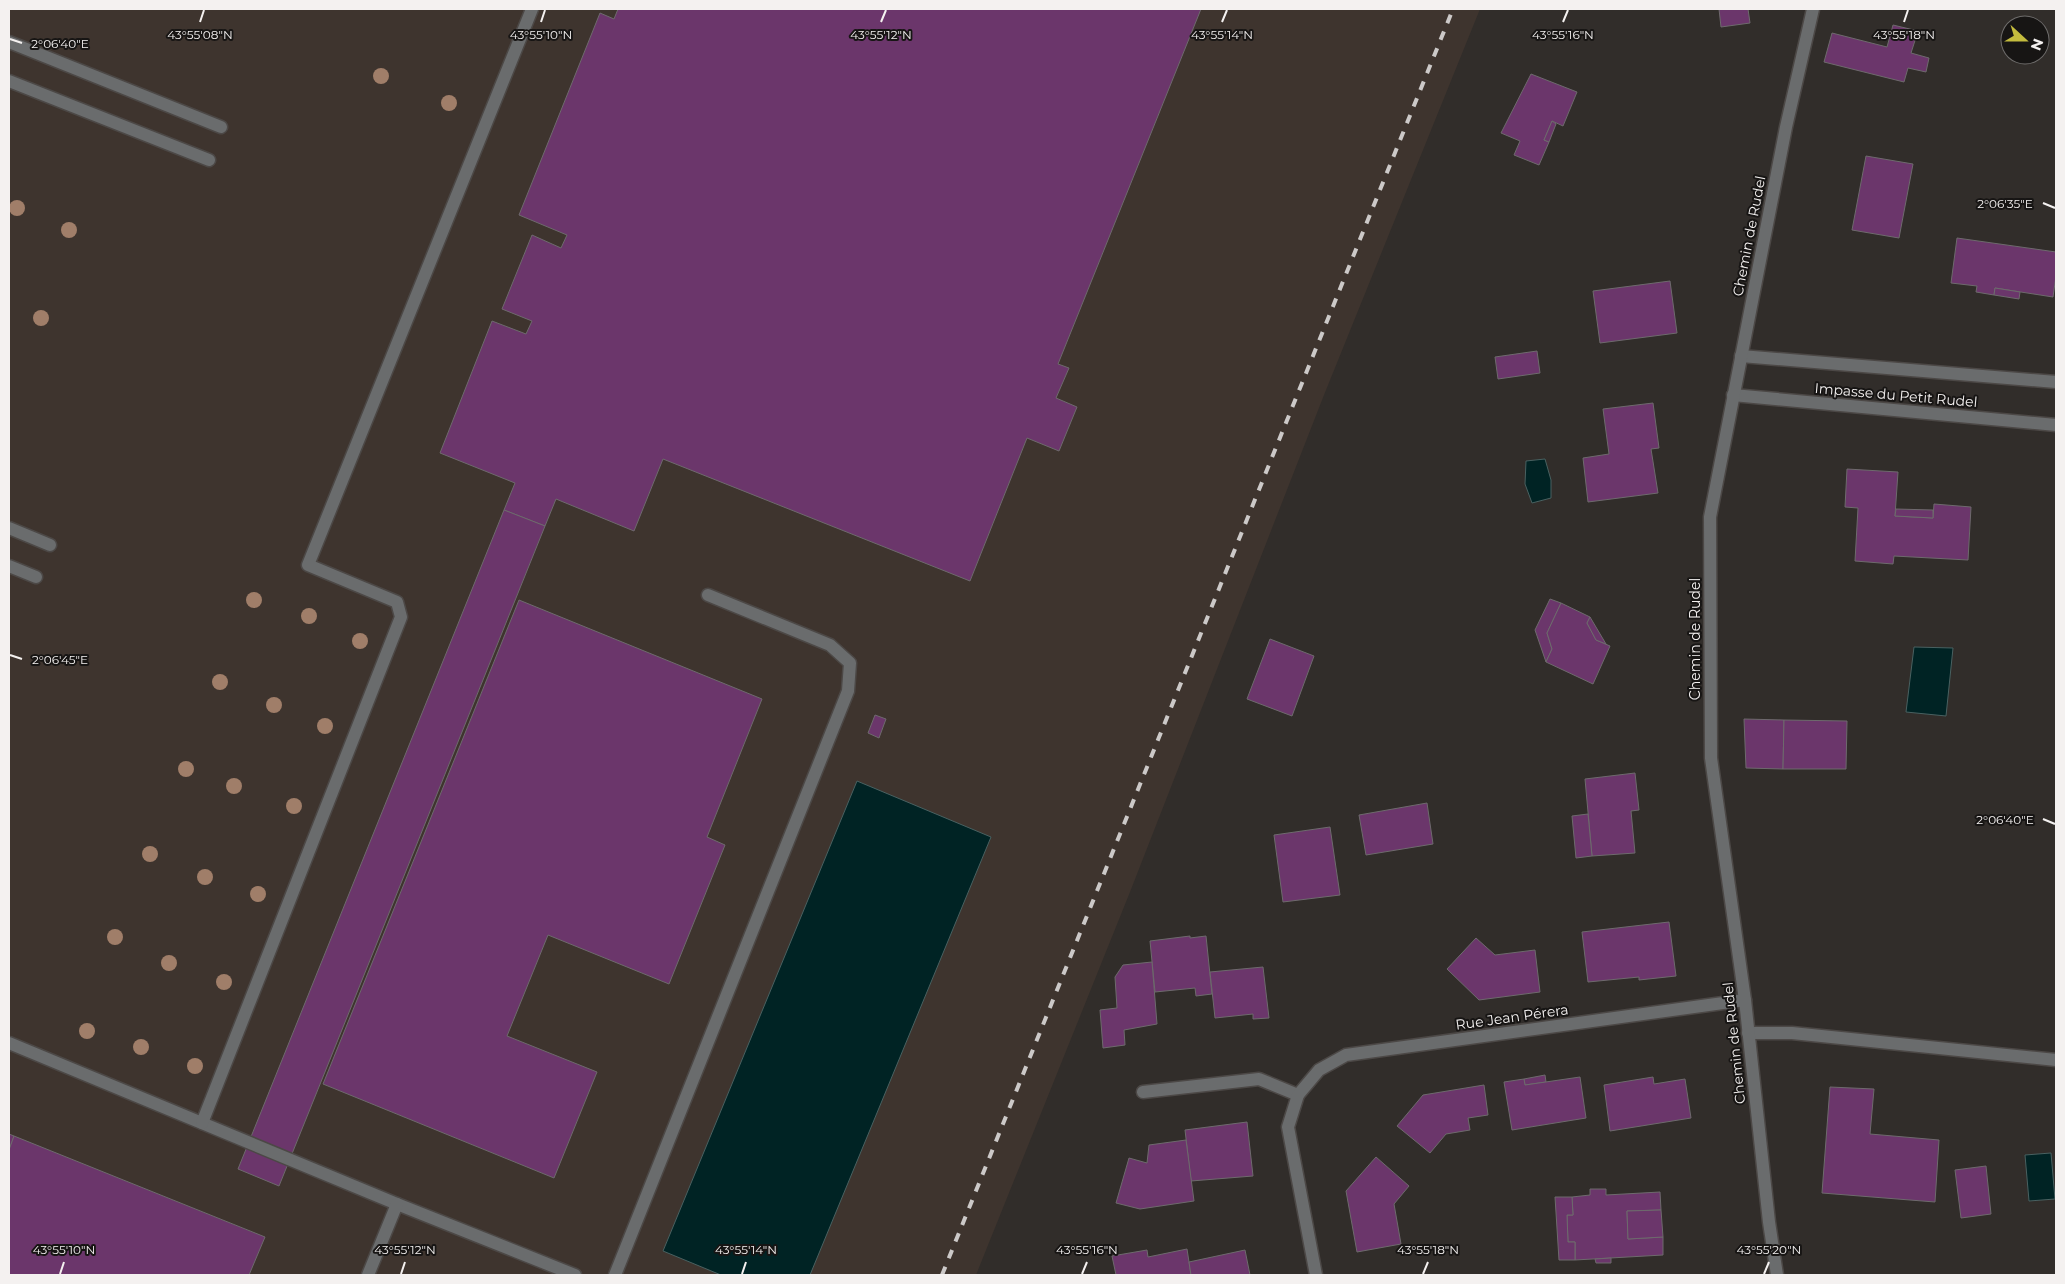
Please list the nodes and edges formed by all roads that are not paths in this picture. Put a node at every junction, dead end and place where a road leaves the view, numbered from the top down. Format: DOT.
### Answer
graph roads {
  1 [pos="532,9"];
  2 [pos="1813,9"];
  3 [pos="9,42"];
  4 [pos="9,81"];
  5 [pos="221,127"];
  6 [pos="208,160"];
  7 [pos="1741,356"];
  8 [pos="2056,382"];
  9 [pos="1733,395"];
  10 [pos="2056,426"];
  11 [pos="9,528"];
  12 [pos="50,545"];
  13 [pos="9,566"];
  14 [pos="36,577"];
  15 [pos="708,594"];
  16 [pos="1745,1000"];
  17 [pos="1748,1033"];
  18 [pos="9,1043"];
  19 [pos="2056,1060"];
  20 [pos="1143,1092"];
  21 [pos="1298,1095"];
  22 [pos="202,1123"];
  23 [pos="397,1204"];
  24 [pos="368,1275"];
  25 [pos="575,1275"];
  26 [pos="615,1275"];
  27 [pos="1316,1275"];
  28 [pos="1777,1275"];
  1 -- 22 [label="street"];
  2 -- 7 [label="street, Chemin de Rudel"];
  3 -- 5 [label="street"];
  4 -- 6 [label="street"];
  7 -- 8 [label="street, Impasse du Petit Rudel"];
  7 -- 9 [label="street, Chemin de Rudel"];
  9 -- 10 [label="street, Impasse du Petit Rudel"];
  9 -- 16 [label="street, Chemin de Rudel"];
  11 -- 12 [label="street"];
  13 -- 14 [label="street"];
  15 -- 26 [label="street"];
  16 -- 17 [label="street, Chemin de Rudel"];
  16 -- 21 [label="street, Rue Jean Pérera"];
  17 -- 19 [label="street"];
  17 -- 28 [label="street, Chemin de Rudel"];
  18 -- 22 [label="street"];
  20 -- 21 [label="street"];
  21 -- 27 [label="street, Rue Jean Pérera"];
  22 -- 23 [label="street"];
  23 -- 24 [label="street"];
  23 -- 25 [label="street"];
}
